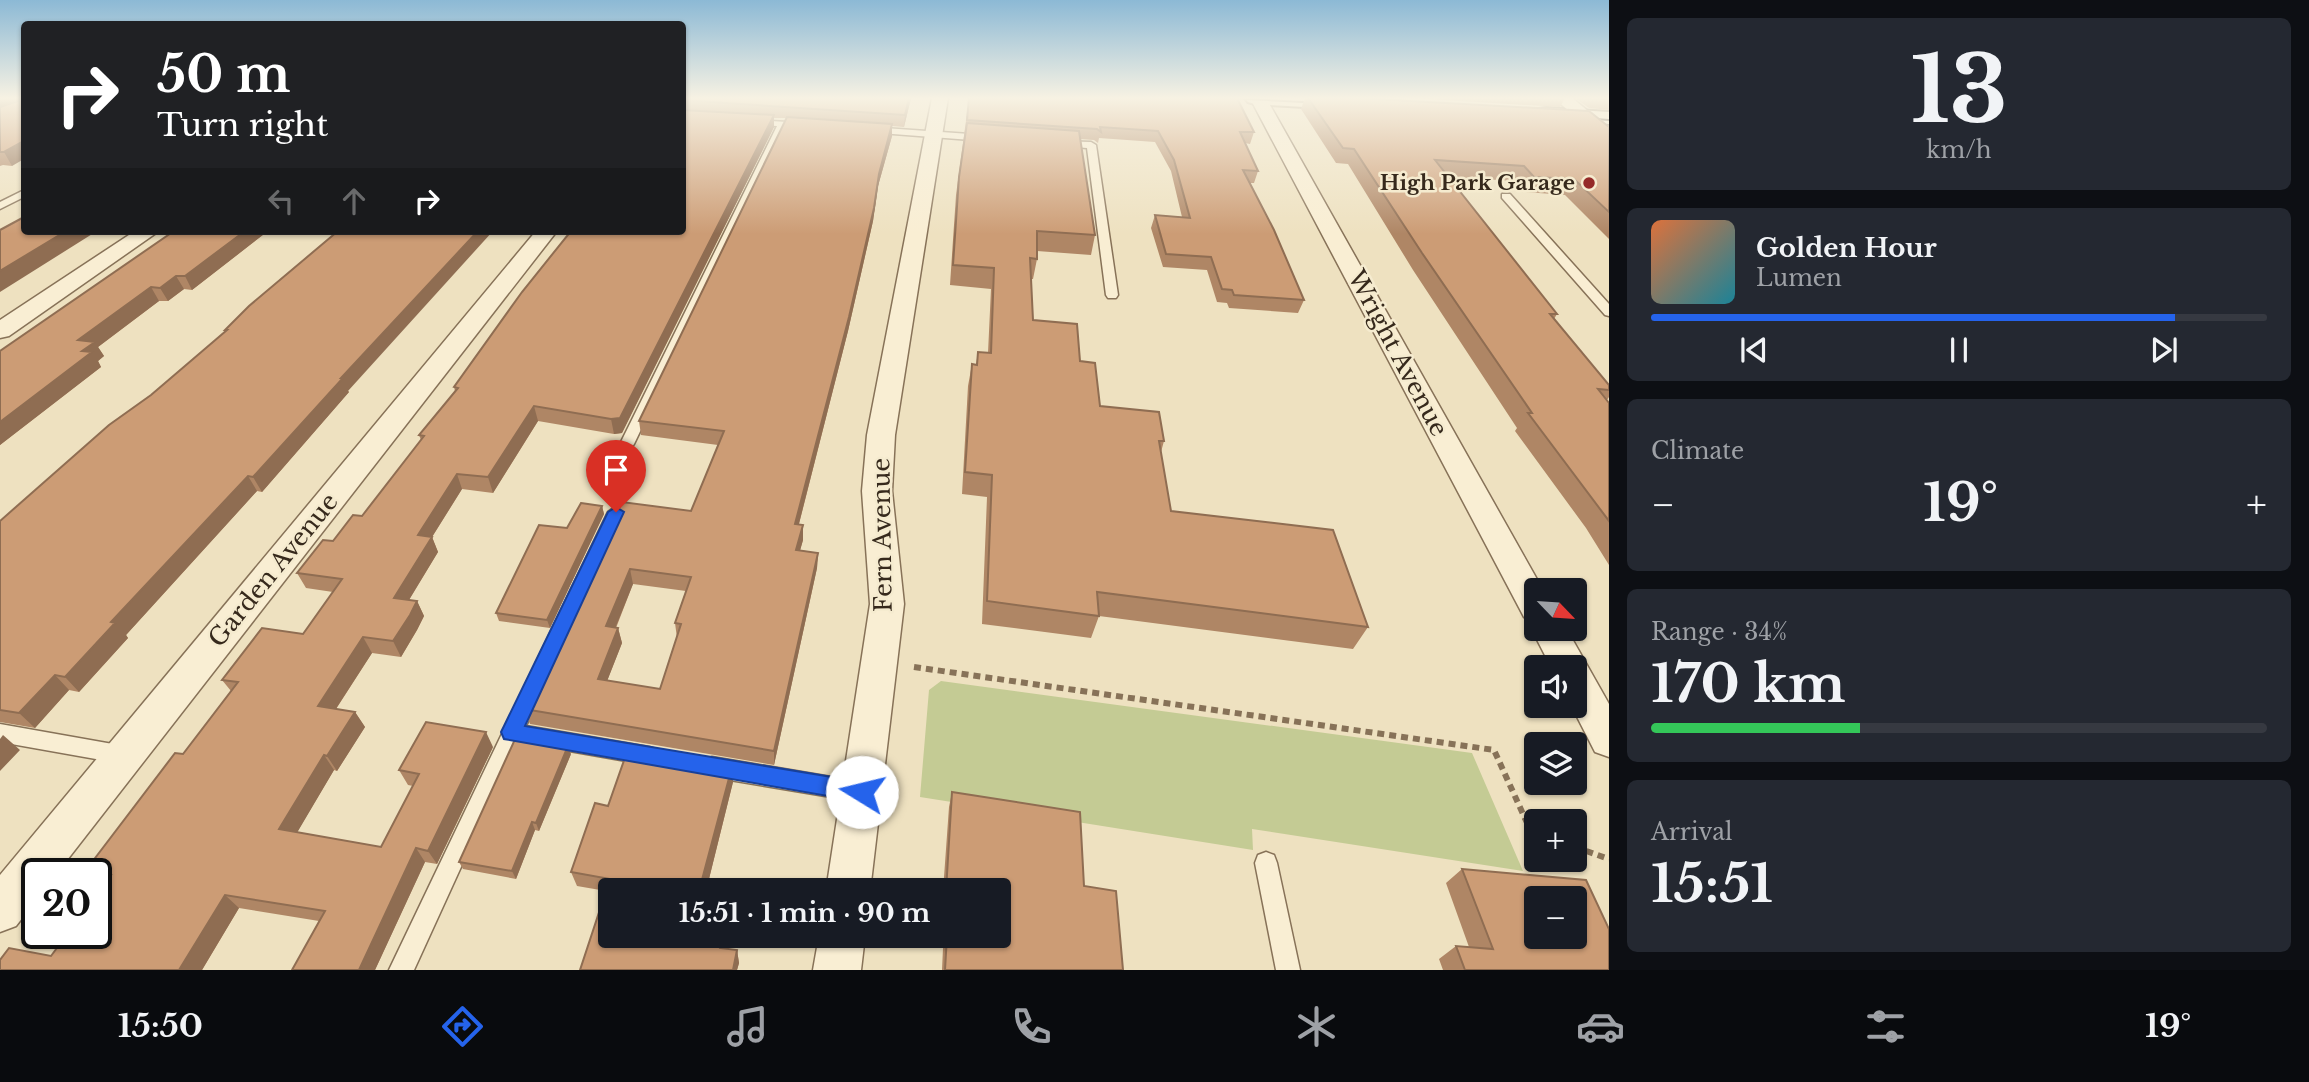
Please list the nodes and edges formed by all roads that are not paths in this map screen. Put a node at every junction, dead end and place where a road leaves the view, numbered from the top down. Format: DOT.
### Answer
graph roads {
  1 [pos="774,143"];
  2 [pos="934,143"];
  3 [pos="1068,143"];
  4 [pos="1282,143"];
  5 [pos="21,195"];
  6 [pos="1506,196"];
  7 [pos="0,206"];
  8 [pos="143,235"];
  9 [pos="544,235"];
  10 [pos="1112,295"];
  11 [pos="1609,312"];
  12 [pos="0,331"];
  13 [pos="627,444"];
  14 [pos="616,512"];
  15 [pos="1524,586"];
  16 [pos="1587,700"];
  17 [pos="511,732"];
  18 [pos="0,733"];
  19 [pos="1609,740"];
  20 [pos="124,755"];
  21 [pos="862,792"];
  22 [pos="1266,863"];
  23 [pos="850,878"];
  24 [pos="0,910"];
  25 [pos="840,948"];
  26 [pos="401,970"];
  27 [pos="837,970"];
  28 [pos="1288,970"];
  1 -- 13 [label="lane"];
  2 -- 21 [label="street, Fern Avenue"];
  3 -- 10 [label="lane"];
  4 -- 15 [label="street, Wright Avenue"];
  5 -- 7 [label="lane"];
  6 -- 11 [label="lane"];
  8 -- 12 [label="street"];
  9 -- 20 [label="street, Garden Avenue"];
  14 -- 17 [label="lane"];
  16 -- 19 [label="street"];
  17 -- 21 [label="lane"];
  17 -- 26 [label="lane"];
  18 -- 20 [label="lane"];
  20 -- 24 [label="street, Garden Avenue"];
  21 -- 23 [label="street, Fern Avenue"];
  22 -- 28 [label="lane"];
  25 -- 27 [label="street"];
}
